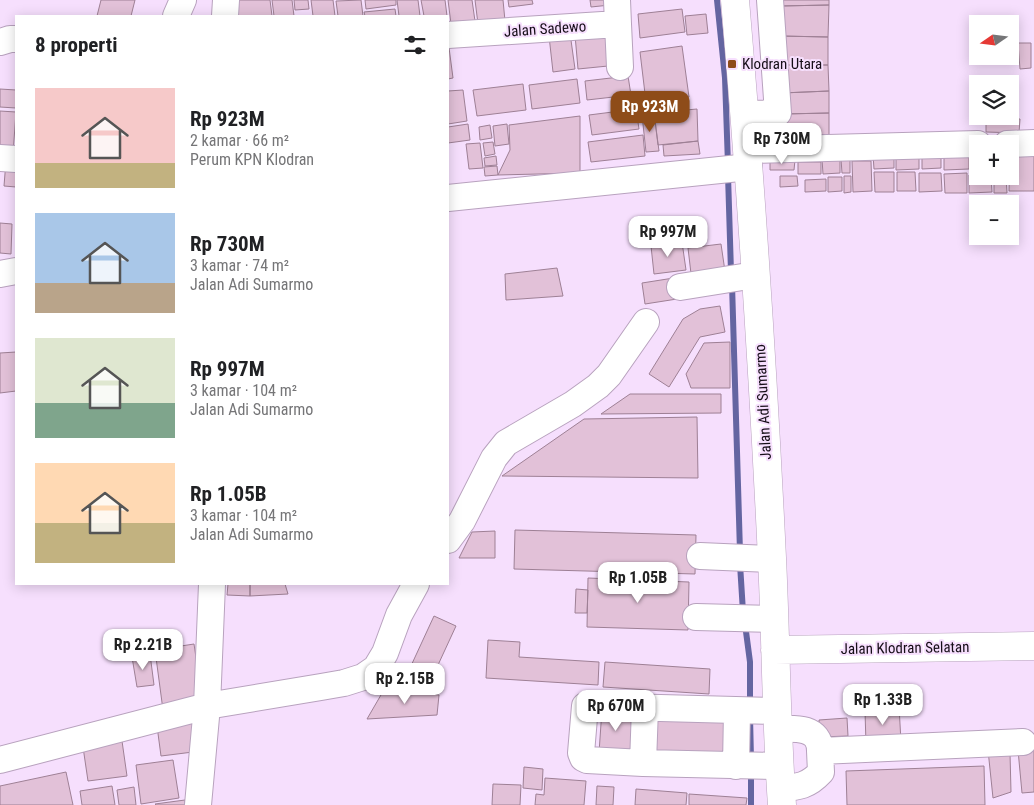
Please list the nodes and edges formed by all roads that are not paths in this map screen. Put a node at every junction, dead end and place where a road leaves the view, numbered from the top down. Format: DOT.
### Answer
graph roads {
  1 [pos="183,0"];
  2 [pos="226,0"];
  3 [pos="735,0"];
  4 [pos="770,0"];
  5 [pos="618,12"];
  6 [pos="176,15"];
  7 [pos="225,15"];
  8 [pos="449,35"];
  9 [pos="15,39"];
  10 [pos="0,42"];
  11 [pos="773,45"];
  12 [pos="740,47"];
  13 [pos="620,67"];
  14 [pos="745,114"];
  15 [pos="1034,143"];
  16 [pos="1019,144"];
  17 [pos="969,145"];
  18 [pos="0,158"];
  19 [pos="15,159"];
  20 [pos="738,164"];
  21 [pos="449,198"];
  22 [pos="15,271"];
  23 [pos="0,274"];
  24 [pos="742,277"];
  25 [pos="680,287"];
  26 [pos="646,322"];
  27 [pos="449,539"];
  28 [pos="700,556"];
  29 [pos="750,558"];
  30 [pos="212,585"];
  31 [pos="415,585"];
  32 [pos="696,617"];
  33 [pos="752,619"];
  34 [pos="1034,646"];
  35 [pos="775,650"];
  36 [pos="207,706"];
  37 [pos="645,708"];
  38 [pos="758,715"];
  39 [pos="1023,742"];
  40 [pos="820,751"];
  41 [pos="0,760"];
  42 [pos="643,763"];
  43 [pos="763,776"];
  44 [pos="198,805"];
  1 -- 6 [label="street"];
  2 -- 7 [label="street"];
  3 -- 12 [label="main road, Jalan Adi Sumarmo"];
  4 -- 11 [label="street"];
  5 -- 8 [label="street, Jalan Sadewo"];
  5 -- 13 [label="street"];
  9 -- 10 [label="street"];
  11 -- 12 [label="street"];
  11 -- 14 [label="street"];
  12 -- 14 [label="main road, Jalan Adi Sumarmo"];
  14 -- 20 [label="main road, Jalan Adi Sumarmo"];
  15 -- 16 [label="street"];
  17 -- 20 [label="street"];
  18 -- 19 [label="street"];
  20 -- 21 [label="street"];
  20 -- 24 [label="main road, Jalan Adi Sumarmo"];
  22 -- 23 [label="street"];
  24 -- 25 [label="street"];
  24 -- 29 [label="main road, Jalan Adi Sumarmo"];
  26 -- 27 [label="street"];
  28 -- 29 [label="street"];
  29 -- 33 [label="main road, Jalan Adi Sumarmo"];
  30 -- 36 [label="street"];
  31 -- 36 [label="street"];
  32 -- 33 [label="street"];
  33 -- 35 [label="main road, Jalan Adi Sumarmo"];
  34 -- 35 [label="main road, Jalan Klodran Selatan"];
  35 -- 38 [label="main road, Jalan Adi Sumarmo"];
  36 -- 41 [label="street"];
  36 -- 44 [label="street"];
  37 -- 38 [label="street"];
  37 -- 42 [label="street"];
  37 -- 42 [label="street"];
  38 -- 40 [label="street"];
  38 -- 43 [label="main road, Jalan Adi Sumarmo"];
  38 -- 43 [label="street"];
  39 -- 40 [label="street"];
  40 -- 43 [label="street"];
  42 -- 43 [label="street"];
}
